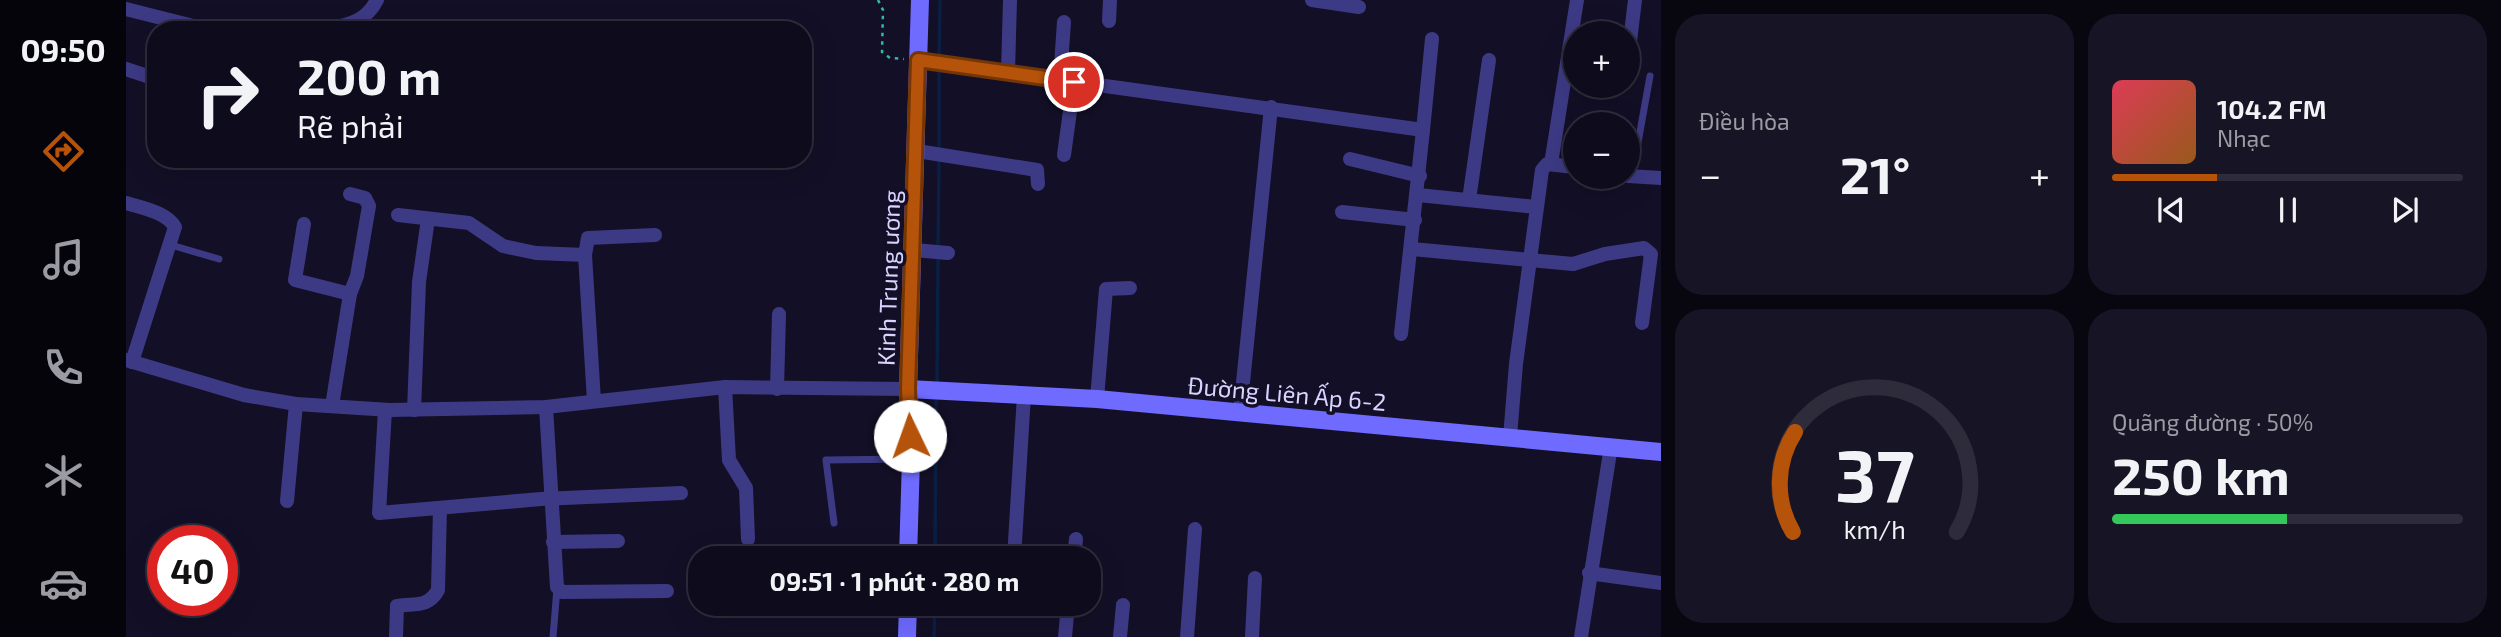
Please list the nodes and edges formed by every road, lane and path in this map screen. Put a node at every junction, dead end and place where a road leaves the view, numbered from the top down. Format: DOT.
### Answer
graph roads {
  1 [pos="377,0"];
  2 [pos="878,0"];
  3 [pos="920,0"];
  4 [pos="1010,0"];
  5 [pos="1110,0"];
  6 [pos="1312,0"];
  7 [pos="1577,0"];
  8 [pos="1635,0"];
  9 [pos="1359,7"];
  10 [pos="126,9"];
  11 [pos="173,21"];
  12 [pos="359,21"];
  13 [pos="1109,21"];
  14 [pos="1632,21"];
  15 [pos="1064,23"];
  16 [pos="1432,39"];
  17 [pos="1489,60"];
  18 [pos="923,61"];
  19 [pos="126,69"];
  20 [pos="1008,72"];
  21 [pos="147,76"];
  22 [pos="1650,76"];
  23 [pos="1067,81"];
  24 [pos="1271,107"];
  25 [pos="1640,126"];
  26 [pos="1423,130"];
  27 [pos="924,153"];
  28 [pos="1064,155"];
  29 [pos="1350,159"];
  30 [pos="1551,164"];
  31 [pos="1563,166"];
  32 [pos="1420,176"];
  33 [pos="1640,177"];
  34 [pos="1661,178"];
  35 [pos="1038,184"];
  36 [pos="350,194"];
  37 [pos="1418,195"];
  38 [pos="1469,200"];
  39 [pos="126,203"];
  40 [pos="1536,207"];
  41 [pos="1342,212"];
  42 [pos="398,215"];
  43 [pos="428,219"];
  44 [pos="1415,220"];
  45 [pos="304,223"];
  46 [pos="655,234"];
  47 [pos="171,246"];
  48 [pos="1412,248"];
  49 [pos="914,250"];
  50 [pos="948,253"];
  51 [pos="585,255"];
  52 [pos="1529,258"];
  53 [pos="219,259"];
  54 [pos="1130,288"];
  55 [pos="350,294"];
  56 [pos="779,314"];
  57 [pos="1642,323"];
  58 [pos="1401,334"];
  59 [pos="129,361"];
  60 [pos="725,387"];
  61 [pos="777,389"];
  62 [pos="914,389"];
  63 [pos="1024,395"];
  64 [pos="1097,399"];
  65 [pos="594,401"];
  66 [pos="296,404"];
  67 [pos="332,406"];
  68 [pos="546,407"];
  69 [pos="385,410"];
  70 [pos="414,410"];
  71 [pos="1240,412"];
  72 [pos="1510,437"];
  73 [pos="1611,446"];
  74 [pos="1661,452"];
  75 [pos="911,460"];
  76 [pos="681,494"];
  77 [pos="550,499"];
  78 [pos="287,501"];
  79 [pos="440,508"];
  80 [pos="834,523"];
  81 [pos="1195,528"];
  82 [pos="748,539"];
  83 [pos="1076,539"];
  84 [pos="618,541"];
  85 [pos="553,542"];
  86 [pos="908,546"];
  87 [pos="1015,546"];
  88 [pos="1075,546"];
  89 [pos="1589,573"];
  90 [pos="1255,578"];
  91 [pos="1661,583"];
  92 [pos="557,587"];
  93 [pos="667,592"];
  94 [pos="1123,605"];
  95 [pos="908,616"];
  96 [pos="1067,616"];
  97 [pos="396,637"];
  98 [pos="553,637"];
  99 [pos="907,637"];
  100 [pos="1065,637"];
  101 [pos="1120,637"];
  102 [pos="1187,637"];
  103 [pos="1252,637"];
  104 [pos="1581,637"];
  1 -- 12 [label="street"];
  2 -- 18 [label="path"];
  3 -- 18 [label="street, Kinh Trung ương"];
  4 -- 20 [label="street"];
  5 -- 13 [label="street"];
  6 -- 9 [label="street"];
  7 -- 30 [label="street"];
  8 -- 14 [label="street"];
  10 -- 11 [label="street"];
  15 -- 23 [label="street"];
  16 -- 26 [label="street"];
  17 -- 38 [label="street"];
  18 -- 20 [label="street"];
  18 -- 27 [label="street, Kinh Trung ương"];
  19 -- 21 [label="street"];
  20 -- 23 [label="street"];
  22 -- 25 [label="lane"];
  23 -- 24 [label="street"];
  23 -- 28 [label="street"];
  24 -- 26 [label="street"];
  24 -- 71 [label="street"];
  26 -- 32 [label="street"];
  27 -- 35 [label="street"];
  27 -- 49 [label="street, Kinh Trung ương"];
  29 -- 32 [label="street"];
  30 -- 31 [label="street"];
  30 -- 40 [label="street"];
  32 -- 37 [label="street"];
  33 -- 34 [label="street"];
  36 -- 55 [label="street"];
  37 -- 38 [label="street"];
  37 -- 44 [label="street"];
  38 -- 40 [label="street"];
  39 -- 47 [label="street"];
  40 -- 52 [label="street"];
  41 -- 44 [label="street"];
  42 -- 43 [label="street"];
  43 -- 51 [label="street"];
  43 -- 70 [label="street"];
  44 -- 48 [label="street"];
  45 -- 55 [label="street"];
  46 -- 51 [label="street"];
  47 -- 53 [label="lane"];
  47 -- 59 [label="street"];
  48 -- 52 [label="street"];
  48 -- 58 [label="street"];
  49 -- 50 [label="street"];
  49 -- 62 [label="street, Kinh Trung ương"];
  51 -- 65 [label="street"];
  52 -- 57 [label="street"];
  52 -- 72 [label="street"];
  54 -- 64 [label="street"];
  55 -- 67 [label="street"];
  56 -- 61 [label="street"];
  59 -- 66 [label="street"];
  60 -- 61 [label="street"];
  60 -- 65 [label="street"];
  60 -- 82 [label="street"];
  61 -- 62 [label="street"];
  62 -- 63 [label="street, Đường Liên Ấp 6-2"];
  62 -- 75 [label="street, Kinh Trung ương"];
  63 -- 64 [label="street, Đường Liên Ấp 6-2"];
  63 -- 87 [label="street"];
  64 -- 71 [label="street, Đường Liên Ấp 6-2"];
  65 -- 68 [label="street"];
  66 -- 67 [label="street"];
  66 -- 78 [label="street"];
  67 -- 69 [label="street"];
  68 -- 70 [label="street"];
  68 -- 77 [label="street"];
  69 -- 70 [label="street"];
  69 -- 79 [label="street"];
  71 -- 72 [label="street, Đường Liên Ấp 6-2"];
  72 -- 73 [label="street, Đường Liên Ấp 6-2"];
  73 -- 74 [label="street, Đường Liên Ấp 6-2"];
  73 -- 89 [label="street"];
  75 -- 80 [label="lane"];
  75 -- 86 [label="street, Kinh Trung ương"];
  76 -- 77 [label="street"];
  77 -- 79 [label="street"];
  77 -- 85 [label="street"];
  79 -- 97 [label="street"];
  81 -- 102 [label="street"];
  83 -- 88 [label="street"];
  84 -- 85 [label="street"];
  85 -- 92 [label="street"];
  89 -- 91 [label="street"];
  89 -- 104 [label="street"];
  90 -- 103 [label="street"];
  92 -- 93 [label="street"];
  92 -- 98 [label="lane"];
  94 -- 101 [label="street"];
  95 -- 99 [label="street"];
  96 -- 100 [label="street"];
}
